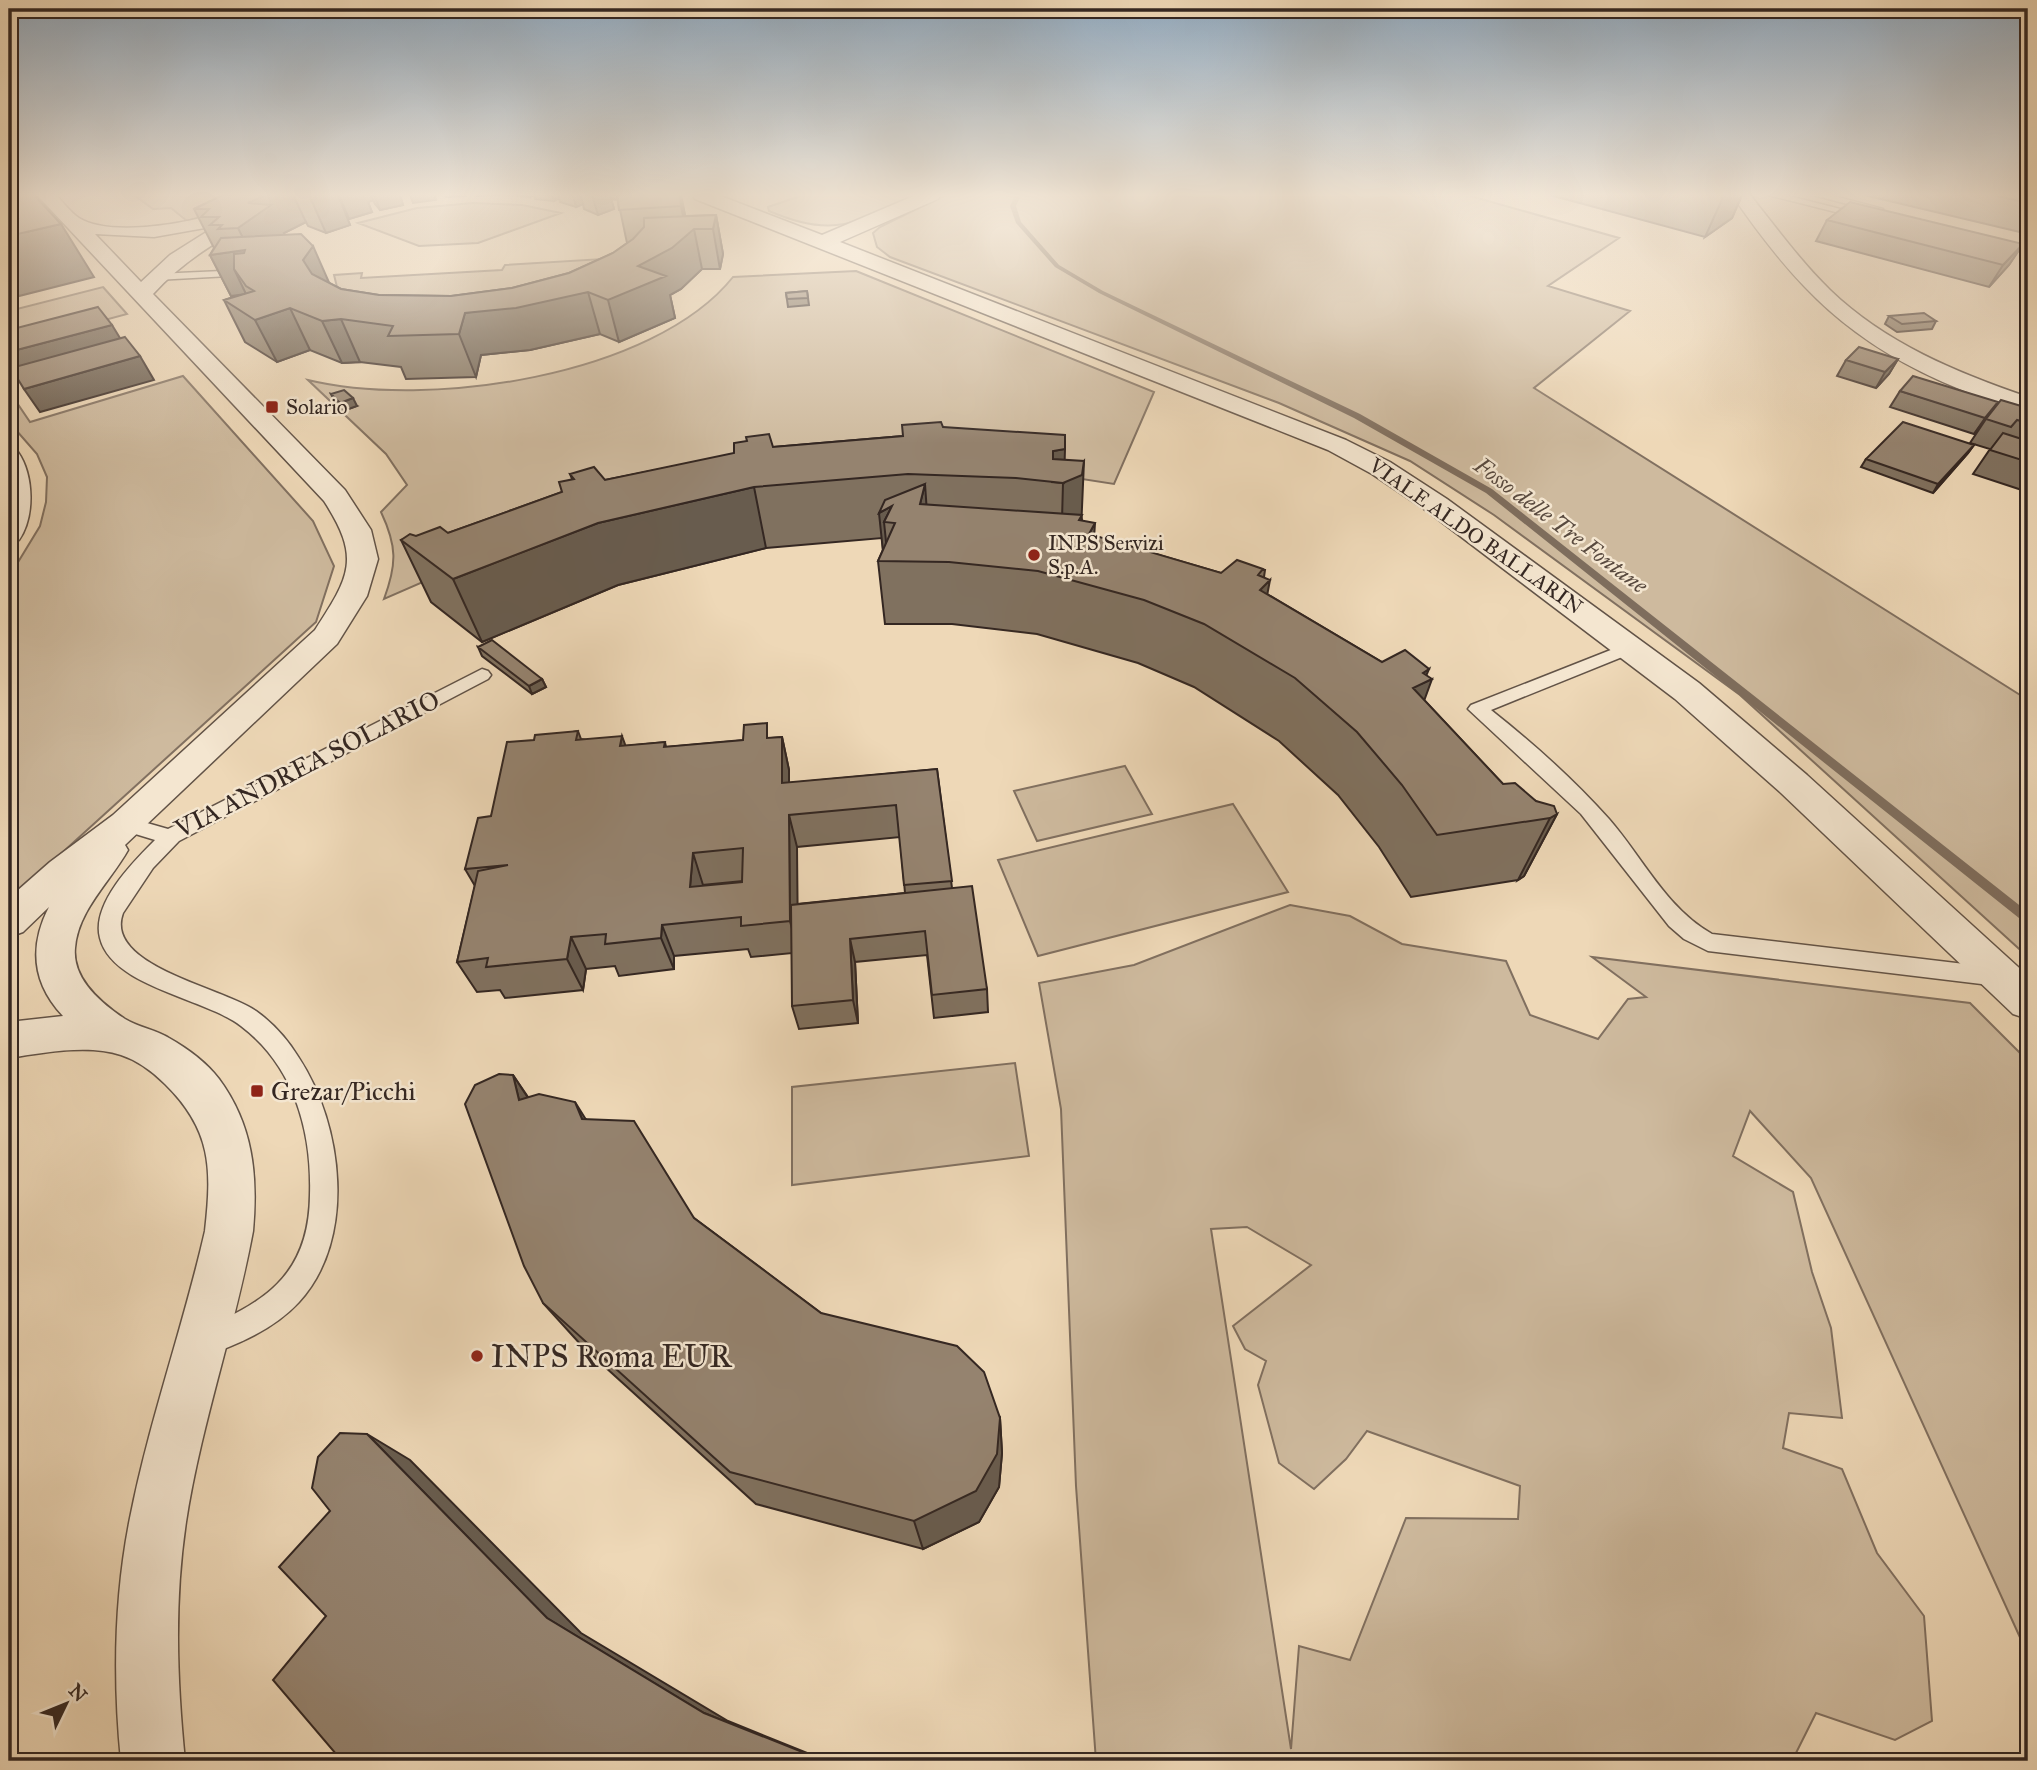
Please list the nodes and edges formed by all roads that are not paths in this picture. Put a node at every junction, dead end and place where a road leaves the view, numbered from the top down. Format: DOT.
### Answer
graph roads {
  1 [pos="138,278"];
  2 [pos="157,278"];
  3 [pos="208,278"];
  4 [pos="914,278"];
  5 [pos="1809,278"];
  6 [pos="149,285"];
  7 [pos="2028,405"];
  8 [pos="9,458"];
  9 [pos="9,534"];
  10 [pos="1631,647"];
  11 [pos="482,675"];
  12 [pos="126,824"];
  13 [pos="171,837"];
  14 [pos="9,921"];
  15 [pos="2003,978"];
  16 [pos="2028,1002"];
  17 [pos="113,1034"];
  18 [pos="9,1040"];
  19 [pos="201,1343"];
  20 [pos="152,1761"];
  1 -- 6 [label="street, VIA ANDREA SOLARIO"];
  2 -- 6 [label="street"];
  3 -- 6 [label="lane"];
  4 -- 10 [label="street, VIALE ALDO BALLARIN"];
  5 -- 7 [label="street"];
  6 -- 12 [label="street, VIA ANDREA SOLARIO"];
  8 -- 9 [label="street"];
  10 -- 15 [label="street, VIALE ALDO BALLARIN"];
  10 -- 15 [label="lane"];
  11 -- 13 [label="lane, VIA ANDREA SOLARIO"];
  12 -- 13 [label="lane, VIA ANDREA SOLARIO"];
  12 -- 14 [label="street"];
  12 -- 17 [label="street"];
  13 -- 19 [label="lane"];
  15 -- 16 [label="street, VIALE ALDO BALLARIN"];
  17 -- 18 [label="street"];
  17 -- 19 [label="street"];
  19 -- 20 [label="street"];
}
